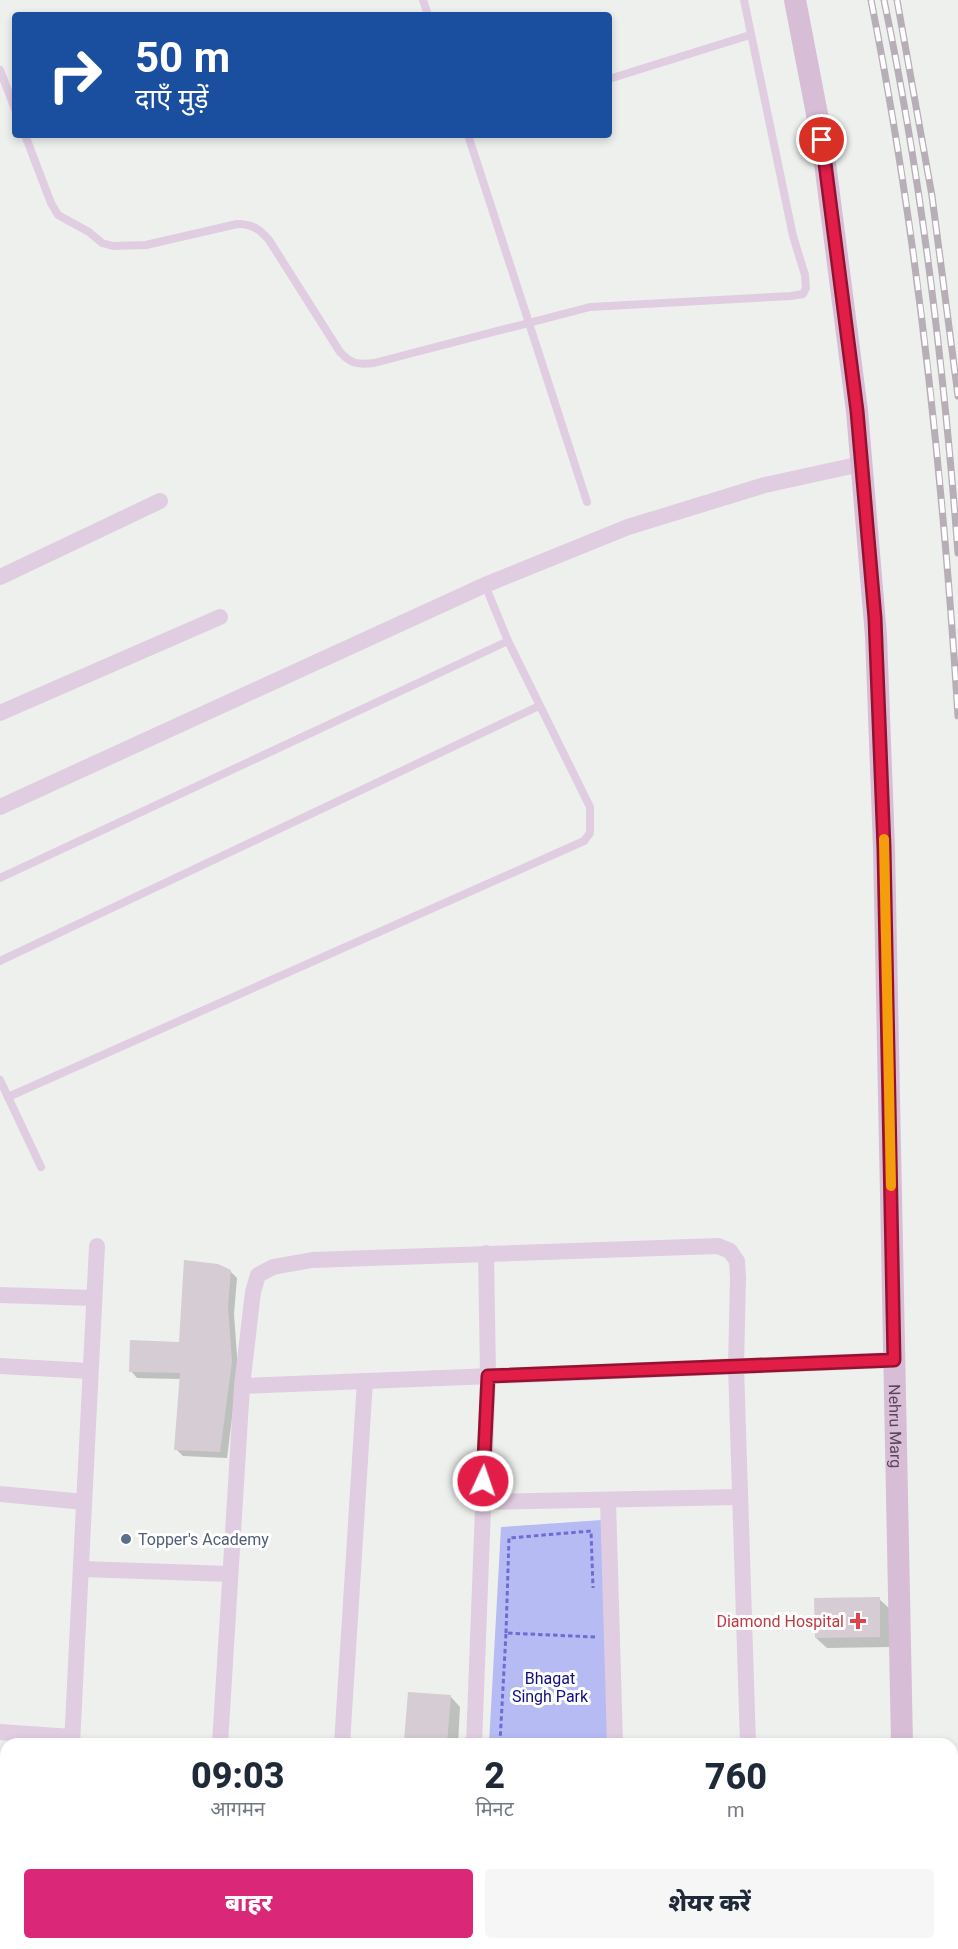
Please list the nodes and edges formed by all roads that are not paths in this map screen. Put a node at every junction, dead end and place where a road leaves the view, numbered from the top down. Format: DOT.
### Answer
graph roads {
  1 [pos="744,0"];
  2 [pos="795,0"];
  3 [pos="750,35"];
  4 [pos="0,70"];
  5 [pos="612,78"];
  6 [pos="12,101"];
  7 [pos="26,138"];
  8 [pos="469,138"];
  9 [pos="528,322"];
  10 [pos="861,464"];
  11 [pos="160,501"];
  12 [pos="587,502"];
  13 [pos="0,577"];
  14 [pos="485,585"];
  15 [pos="220,617"];
  16 [pos="508,641"];
  17 [pos="539,706"];
  18 [pos="0,713"];
  19 [pos="0,807"];
  20 [pos="0,878"];
  21 [pos="0,961"];
  22 [pos="0,1080"];
  23 [pos="8,1098"];
  24 [pos="41,1167"];
  25 [pos="97,1246"];
  26 [pos="486,1253"];
  27 [pos="0,1295"];
  28 [pos="94,1298"];
  29 [pos="894,1360"];
  30 [pos="0,1366"];
  31 [pos="736,1366"];
  32 [pos="90,1371"];
  33 [pos="488,1376"];
  34 [pos="365,1381"];
  35 [pos="243,1386"];
  36 [pos="0,1494"];
  37 [pos="740,1497"];
  38 [pos="608,1501"];
  39 [pos="84,1502"];
  40 [pos="482,1502"];
  41 [pos="81,1569"];
  42 [pos="231,1574"];
  43 [pos="0,1732"];
  44 [pos="48,1738"];
  45 [pos="72,1738"];
  46 [pos="220,1738"];
  47 [pos="342,1738"];
  48 [pos="474,1738"];
  49 [pos="615,1738"];
  50 [pos="748,1738"];
  51 [pos="902,1738"];
  1 -- 3 [label="lane"];
  2 -- 10 [label="street, Nehru Marg"];
  3 -- 5 [label="lane"];
  3 -- 9 [label="lane"];
  4 -- 6 [label="lane"];
  7 -- 9 [label="lane"];
  8 -- 9 [label="lane"];
  9 -- 12 [label="lane"];
  10 -- 14 [label="street"];
  10 -- 29 [label="street, Nehru Marg"];
  11 -- 13 [label="street"];
  14 -- 16 [label="lane"];
  14 -- 19 [label="street"];
  15 -- 18 [label="street"];
  16 -- 17 [label="lane"];
  16 -- 20 [label="lane"];
  17 -- 21 [label="lane"];
  17 -- 23 [label="lane"];
  22 -- 23 [label="lane"];
  23 -- 24 [label="lane"];
  25 -- 28 [label="street"];
  26 -- 31 [label="street"];
  26 -- 33 [label="street"];
  26 -- 35 [label="street"];
  27 -- 28 [label="street"];
  28 -- 32 [label="street"];
  29 -- 31 [label="street"];
  29 -- 51 [label="street, Nehru Marg"];
  30 -- 32 [label="street"];
  31 -- 33 [label="street"];
  31 -- 37 [label="street"];
  32 -- 39 [label="street"];
  33 -- 34 [label="street"];
  33 -- 40 [label="street"];
  34 -- 35 [label="street"];
  34 -- 47 [label="street"];
  35 -- 42 [label="street"];
  36 -- 39 [label="street"];
  37 -- 38 [label="street"];
  37 -- 50 [label="street"];
  38 -- 40 [label="street"];
  38 -- 49 [label="street"];
  39 -- 41 [label="street"];
  40 -- 48 [label="street"];
  41 -- 42 [label="street"];
  41 -- 45 [label="street"];
  42 -- 46 [label="street"];
  43 -- 44 [label="street"];
}
